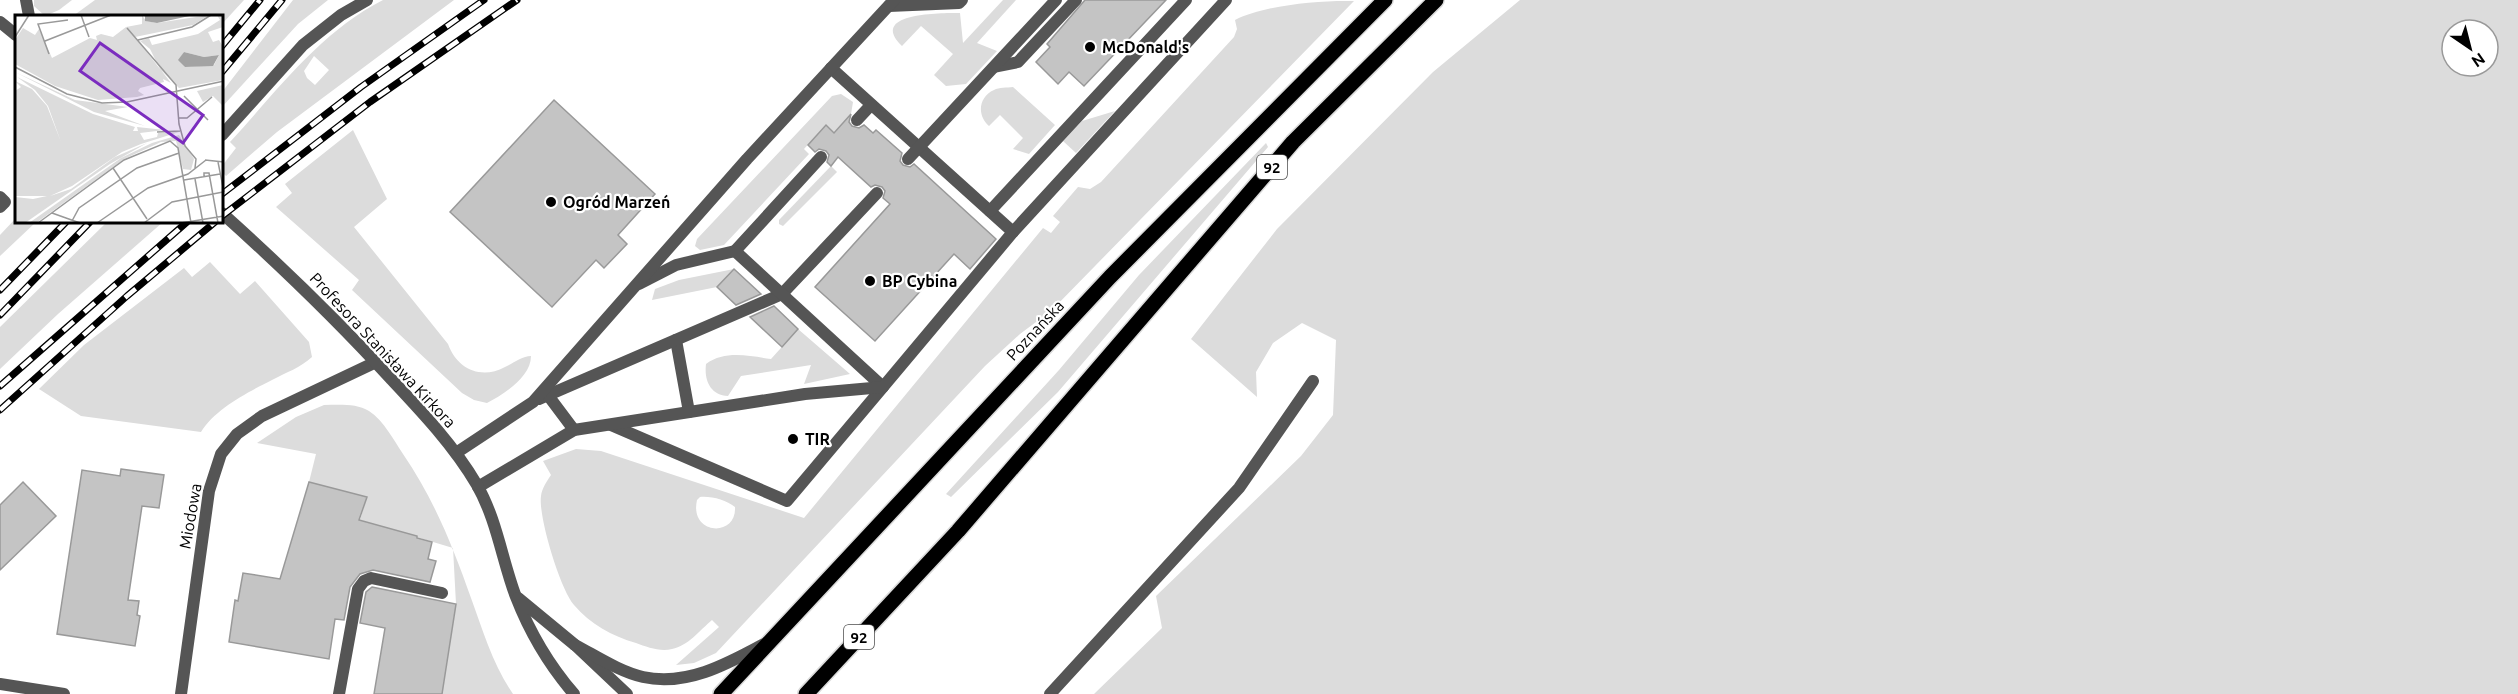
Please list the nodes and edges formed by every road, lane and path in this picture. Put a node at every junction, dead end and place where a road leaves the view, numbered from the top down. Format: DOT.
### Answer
graph roads {
  1 [pos="26,0"];
  2 [pos="367,0"];
  3 [pos="962,0"];
  4 [pos="1056,0"];
  5 [pos="1076,0"];
  6 [pos="1186,0"];
  7 [pos="1385,0"];
  8 [pos="1436,0"];
  9 [pos="1221,2"];
  10 [pos="891,3"];
  11 [pos="29,15"];
  12 [pos="0,22"];
  13 [pos="15,34"];
  14 [pos="994,67"];
  15 [pos="831,68"];
  16 [pos="872,105"];
  17 [pos="857,120"];
  18 [pos="224,133"];
  19 [pos="919,148"];
  20 [pos="821,157"];
  21 [pos="908,159"];
  22 [pos="877,193"];
  23 [pos="0,197"];
  24 [pos="0,207"];
  25 [pos="990,211"];
  26 [pos="224,215"];
  27 [pos="1013,232"];
  28 [pos="735,251"];
  29 [pos="639,284"];
  30 [pos="782,294"];
  31 [pos="676,340"];
  32 [pos="376,362"];
  33 [pos="1313,381"];
  34 [pos="883,387"];
  35 [pos="546,393"];
  36 [pos="689,412"];
  37 [pos="610,424"];
  38 [pos="574,430"];
  39 [pos="456,453"];
  40 [pos="478,487"];
  41 [pos="442,593"];
  42 [pos="516,597"];
  43 [pos="772,639"];
  44 [pos="575,645"];
  45 [pos="0,684"];
  46 [pos="64,694"];
  47 [pos="181,694"];
  48 [pos="339,694"];
  49 [pos="574,694"];
  50 [pos="627,694"];
  51 [pos="721,694"];
  52 [pos="806,694"];
  53 [pos="1050,694"];
  1 -- 11 [label="street"];
  2 -- 18 [label="street"];
  3 -- 10 [label="street"];
  4 -- 14 [label="street"];
  5 -- 14 [label="street"];
  6 -- 25 [label="street"];
  7 -- 43 [label="main road, Poznańska / 92"];
  8 -- 52 [label="main road, 92"];
  9 -- 27 [label="street"];
  10 -- 15 [label="street"];
  12 -- 13 [label="street"];
  14 -- 19 [label="street"];
  15 -- 16 [label="street"];
  15 -- 29 [label="street"];
  16 -- 17 [label="street"];
  16 -- 19 [label="street"];
  19 -- 21 [label="street"];
  19 -- 25 [label="street"];
  20 -- 28 [label="street"];
  22 -- 30 [label="street"];
  23 -- 24 [label="street"];
  25 -- 27 [label="street"];
  26 -- 32 [label="street, Profesora Stanisława Kirkora"];
  27 -- 34 [label="street"];
  28 -- 29 [label="street"];
  28 -- 30 [label="street"];
  29 -- 35 [label="street"];
  30 -- 31 [label="street"];
  30 -- 34 [label="street"];
  31 -- 35 [label="street"];
  31 -- 36 [label="street"];
  32 -- 39 [label="street, Profesora Stanisława Kirkora"];
  32 -- 47 [label="street, Miodowa"];
  33 -- 53 [label="street"];
  34 -- 36 [label="street"];
  34 -- 37 [label="street"];
  35 -- 38 [label="street"];
  35 -- 39 [label="street"];
  36 -- 37 [label="street"];
  37 -- 38 [label="street"];
  38 -- 40 [label="street"];
  39 -- 40 [label="street, Profesora Stanisława Kirkora"];
  40 -- 42 [label="street, Profesora Stanisława Kirkora"];
  41 -- 48 [label="street"];
  42 -- 44 [label="street"];
  42 -- 49 [label="street, Profesora Stanisława Kirkora"];
  43 -- 44 [label="street"];
  43 -- 51 [label="main road, Poznańska / 92"];
  44 -- 50 [label="street"];
  45 -- 46 [label="street"];
}
